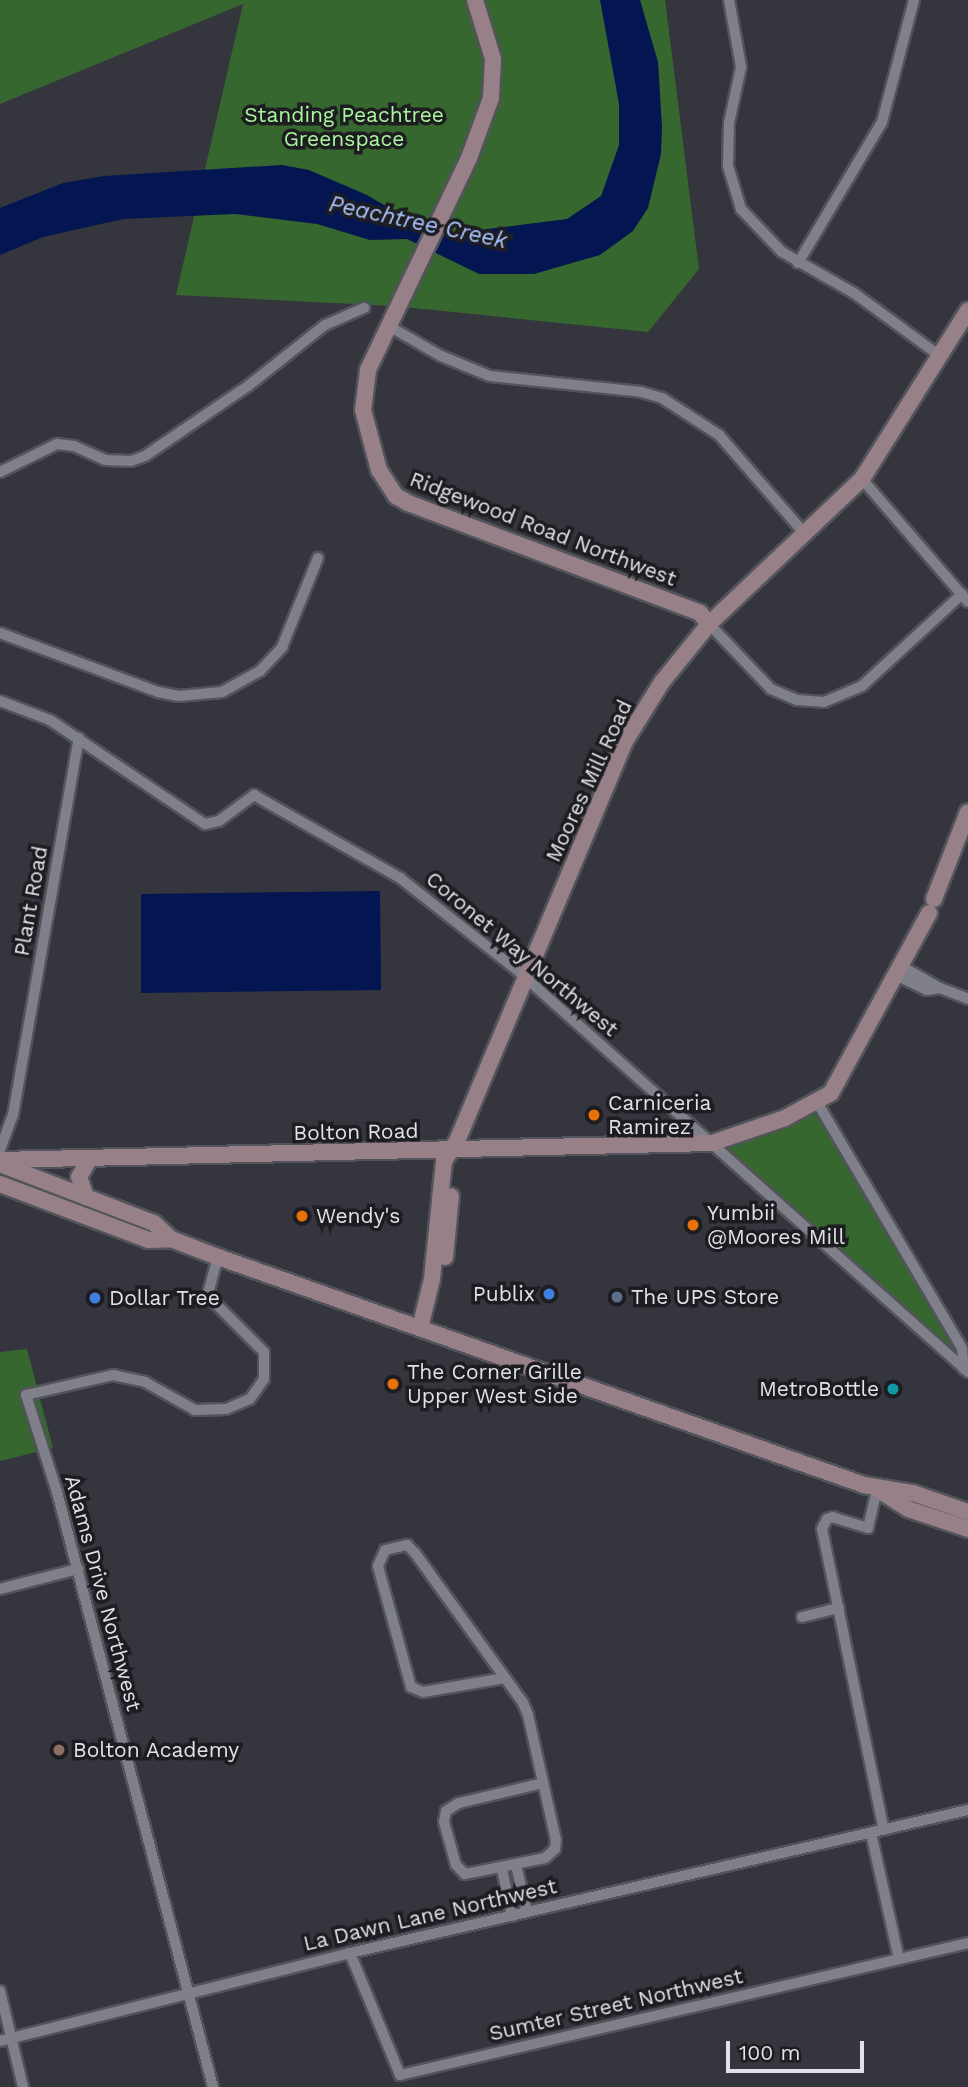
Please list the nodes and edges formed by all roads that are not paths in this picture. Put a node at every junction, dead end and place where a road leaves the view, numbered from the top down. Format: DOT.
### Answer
graph roads {
  1 [pos="475,0"];
  2 [pos="729,0"];
  3 [pos="914,0"];
  4 [pos="798,263"];
  5 [pos="363,308"];
  6 [pos="968,311"];
  7 [pos="387,325"];
  8 [pos="940,356"];
  9 [pos="0,472"];
  10 [pos="862,479"];
  11 [pos="806,535"];
  12 [pos="317,558"];
  13 [pos="965,598"];
  14 [pos="709,624"];
  15 [pos="0,633"];
  16 [pos="0,701"];
  17 [pos="79,738"];
  18 [pos="968,812"];
  19 [pos="900,971"];
  20 [pos="525,978"];
  21 [pos="968,999"];
  22 [pos="817,1102"];
  23 [pos="712,1143"];
  24 [pos="0,1150"];
  25 [pos="451,1152"];
  26 [pos="90,1158"];
  27 [pos="0,1162"];
  28 [pos="0,1184"];
  29 [pos="86,1196"];
  30 [pos="171,1239"];
  31 [pos="218,1257"];
  32 [pos="421,1328"];
  33 [pos="966,1370"];
  34 [pos="877,1489"];
  35 [pos="968,1512"];
  36 [pos="968,1529"];
  37 [pos="78,1569"];
  38 [pos="0,1590"];
  39 [pos="839,1608"];
  40 [pos="802,1617"];
  41 [pos="505,1678"];
  42 [pos="543,1783"];
  43 [pos="968,1810"];
  44 [pos="884,1830"];
  45 [pos="871,1833"];
  46 [pos="516,1865"];
  47 [pos="502,1869"];
  48 [pos="527,1912"];
  49 [pos="512,1916"];
  50 [pos="968,1943"];
  51 [pos="350,1953"];
  52 [pos="899,1959"];
  53 [pos="0,1991"];
  54 [pos="189,1993"];
  55 [pos="6,2039"];
  56 [pos="23,2087"];
  57 [pos="213,2087"];
  1 -- 7 [label="street, Ridgewood Road Northwest"];
  2 -- 4 [label="street"];
  3 -- 4 [label="street"];
  4 -- 8 [label="street"];
  5 -- 9 [label="street"];
  6 -- 8 [label="street, Moores Mill Road"];
  7 -- 11 [label="street"];
  7 -- 14 [label="street, Ridgewood Road Northwest"];
  8 -- 10 [label="street, Moores Mill Road"];
  10 -- 11 [label="street, Moores Mill Road"];
  10 -- 13 [label="street"];
  11 -- 14 [label="street, Moores Mill Road"];
  12 -- 15 [label="street"];
  13 -- 14 [label="street, Ridgewood Road Northwest"];
  14 -- 20 [label="street, Moores Mill Road"];
  16 -- 17 [label="street, Coronet Way Northwest"];
  17 -- 20 [label="street, Coronet Way Northwest"];
  17 -- 24 [label="street, Plant Road"];
  18 -- 19 [label="street, Bolton Road"];
  19 -- 21 [label="street"];
  19 -- 22 [label="street, Bolton Road"];
  20 -- 23 [label="street, Coronet Way Northwest"];
  20 -- 25 [label="street, Moores Mill Road"];
  22 -- 23 [label="street, Bolton Road"];
  22 -- 33 [label="street"];
  23 -- 25 [label="street, Bolton Road"];
  23 -- 33 [label="street, Coronet Way Northwest"];
  25 -- 26 [label="street, Bolton Road"];
  25 -- 32 [label="street, Moores Mill Road"];
  26 -- 27 [label="street, Bolton Road"];
  26 -- 29 [label="street"];
  27 -- 29 [label="street"];
  28 -- 30 [label="street"];
  29 -- 30 [label="street"];
  30 -- 31 [label="street"];
  31 -- 32 [label="street"];
  31 -- 37 [label="street, Adams Drive Northwest"];
  32 -- 34 [label="street"];
  34 -- 35 [label="street"];
  34 -- 36 [label="street"];
  34 -- 39 [label="street"];
  37 -- 38 [label="street"];
  37 -- 54 [label="street, Adams Drive Northwest"];
  39 -- 40 [label="street"];
  39 -- 44 [label="street"];
  41 -- 41 [label="street"];
  41 -- 42 [label="street"];
  42 -- 46 [label="street"];
  42 -- 47 [label="street"];
  43 -- 44 [label="street"];
  44 -- 45 [label="street, La Dawn Lane Northwest"];
  45 -- 48 [label="street, La Dawn Lane Northwest"];
  45 -- 52 [label="street"];
  46 -- 47 [label="street"];
  46 -- 48 [label="street"];
  47 -- 49 [label="street"];
  48 -- 49 [label="street, La Dawn Lane Northwest"];
  49 -- 51 [label="street, La Dawn Lane Northwest"];
  50 -- 52 [label="street, Sumter Street Northwest"];
  51 -- 52 [label="street, Sumter Street Northwest"];
  51 -- 54 [label="street, La Dawn Lane Northwest"];
  53 -- 55 [label="street"];
  54 -- 55 [label="street, La Dawn Lane Northwest"];
  54 -- 57 [label="street, Adams Drive Northwest"];
  55 -- 56 [label="street"];
}
